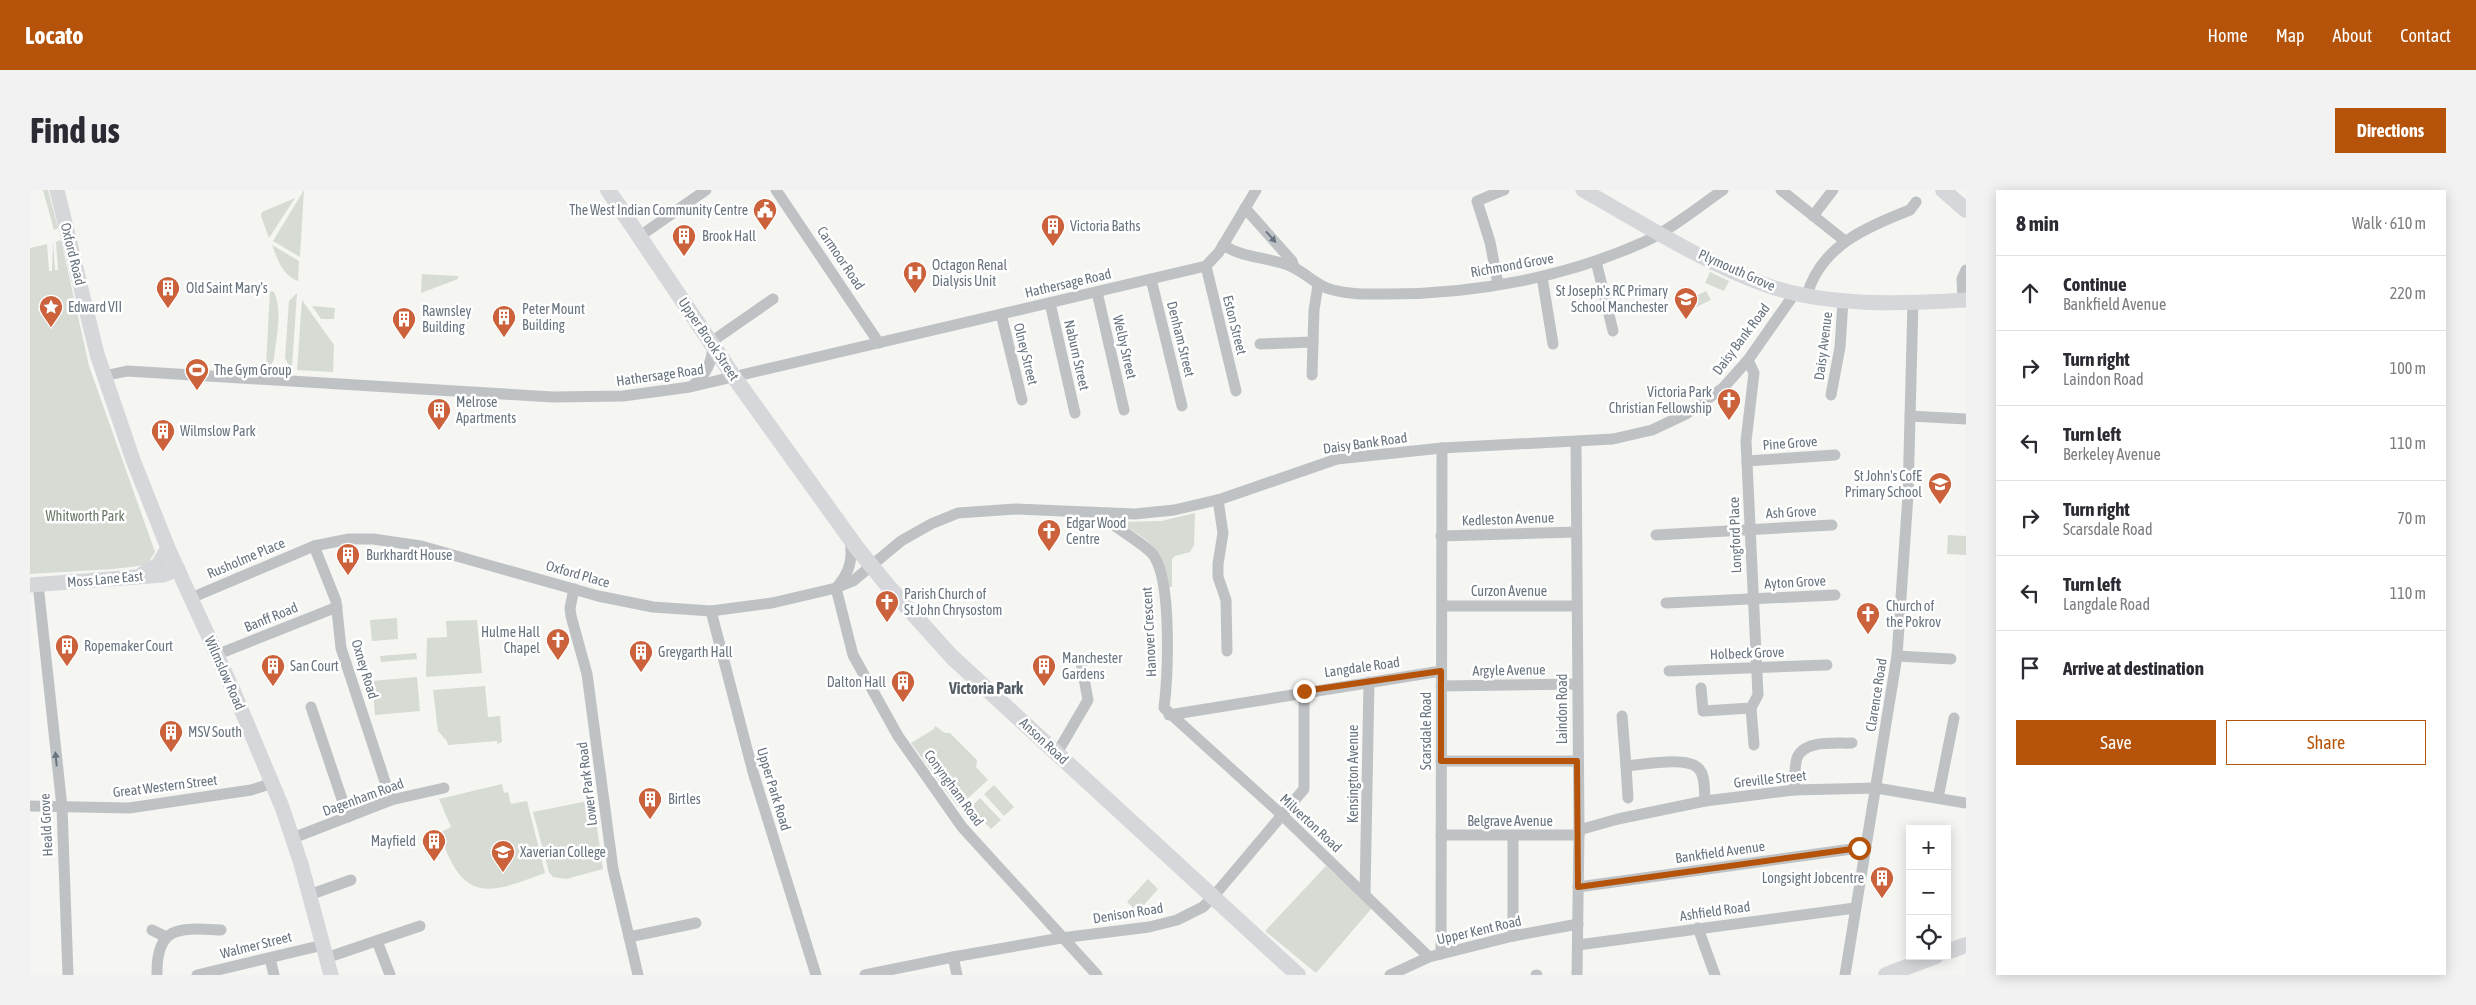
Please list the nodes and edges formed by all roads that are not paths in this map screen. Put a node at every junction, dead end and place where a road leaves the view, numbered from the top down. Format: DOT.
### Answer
graph roads {
  1 [pos="57,190"];
  2 [pos="608,190"];
  3 [pos="706,190"];
  4 [pos="776,190"];
  5 [pos="1256,190"];
  6 [pos="1504,190"];
  7 [pos="1583,190"];
  8 [pos="1723,190"];
  9 [pos="1781,190"];
  10 [pos="1833,190"];
  11 [pos="1942,190"];
  12 [pos="1916,202"];
  13 [pos="1245,208"];
  14 [pos="1966,210"];
  15 [pos="1813,216"];
  16 [pos="1659,233"];
  17 [pos="640,236"];
  18 [pos="1846,241"];
  19 [pos="1223,245"];
  20 [pos="1596,261"];
  21 [pos="1206,266"];
  22 [pos="1294,267"];
  23 [pos="1966,270"];
  24 [pos="1542,277"];
  25 [pos="1151,279"];
  26 [pos="1498,284"];
  27 [pos="1318,285"];
  28 [pos="1097,292"];
  29 [pos="1801,294"];
  30 [pos="773,299"];
  31 [pos="1964,300"];
  32 [pos="1843,301"];
  33 [pos="1913,301"];
  34 [pos="1050,303"];
  35 [pos="1001,314"];
  36 [pos="1613,331"];
  37 [pos="1313,342"];
  38 [pos="879,343"];
  39 [pos="712,344"];
  40 [pos="1260,344"];
  41 [pos="1553,344"];
  42 [pos="1748,360"];
  43 [pos="1312,375"];
  44 [pos="104,376"];
  45 [pos="734,376"];
  46 [pos="690,387"];
  47 [pos="1236,391"];
  48 [pos="1831,394"];
  49 [pos="1022,400"];
  50 [pos="1182,406"];
  51 [pos="1124,410"];
  52 [pos="1075,413"];
  53 [pos="1910,416"];
  54 [pos="1966,419"];
  55 [pos="1576,442"];
  56 [pos="1442,448"];
  57 [pos="1835,455"];
  58 [pos="1747,461"];
  59 [pos="814,486"];
  60 [pos="1218,500"];
  61 [pos="1099,514"];
  62 [pos="1832,525"];
  63 [pos="1751,529"];
  64 [pos="1576,532"];
  65 [pos="1656,535"];
  66 [pos="1441,536"];
  67 [pos="849,537"];
  68 [pos="314,546"];
  69 [pos="168,548"];
  70 [pos="872,567"];
  71 [pos="178,569"];
  72 [pos="138,576"];
  73 [pos="34,584"];
  74 [pos="836,588"];
  75 [pos="574,589"];
  76 [pos="1835,595"];
  77 [pos="190,598"];
  78 [pos="1753,599"];
  79 [pos="1666,603"];
  80 [pos="1442,606"];
  81 [pos="1577,606"];
  82 [pos="337,607"];
  83 [pos="711,611"];
  84 [pos="1227,651"];
  85 [pos="216,655"];
  86 [pos="1897,656"];
  87 [pos="1951,659"];
  88 [pos="1081,662"];
  89 [pos="1827,664"];
  90 [pos="1756,668"];
  91 [pos="1441,671"];
  92 [pos="1669,671"];
  93 [pos="1369,682"];
  94 [pos="1577,684"];
  95 [pos="1441,686"];
  96 [pos="1701,688"];
  97 [pos="1304,691"];
  98 [pos="311,706"];
  99 [pos="1751,708"];
  100 [pos="1169,715"];
  101 [pos="1622,716"];
  102 [pos="1954,718"];
  103 [pos="1852,743"];
  104 [pos="1754,745"];
  105 [pos="1056,753"];
  106 [pos="1441,761"];
  107 [pos="1577,761"];
  108 [pos="1626,766"];
  109 [pos="273,783"];
  110 [pos="444,788"];
  111 [pos="1876,788"];
  112 [pos="1794,790"];
  113 [pos="1628,798"];
  114 [pos="1938,798"];
  115 [pos="391,800"];
  116 [pos="1705,801"];
  117 [pos="1966,803"];
  118 [pos="30,806"];
  119 [pos="62,807"];
  120 [pos="1282,815"];
  121 [pos="348,817"];
  122 [pos="1579,833"];
  123 [pos="1441,836"];
  124 [pos="1513,837"];
  125 [pos="293,838"];
  126 [pos="1866,847"];
  127 [pos="351,880"];
  128 [pos="1578,887"];
  129 [pos="309,895"];
  130 [pos="1365,895"];
  131 [pos="1213,897"];
  132 [pos="1855,908"];
  133 [pos="696,922"];
  134 [pos="1578,924"];
  135 [pos="420,926"];
  136 [pos="1698,928"];
  137 [pos="152,930"];
  138 [pos="221,930"];
  139 [pos="1513,936"];
  140 [pos="166,937"];
  141 [pos="628,937"];
  142 [pos="1061,938"];
  143 [pos="377,941"];
  144 [pos="1578,945"];
  145 [pos="1966,945"];
  146 [pos="324,951"];
  147 [pos="1951,951"];
  148 [pos="1435,956"];
  149 [pos="953,957"];
  150 [pos="270,958"];
  151 [pos="1925,960"];
  152 [pos="68,975"];
  153 [pos="157,975"];
  154 [pos="197,975"];
  155 [pos="274,975"];
  156 [pos="331,975"];
  157 [pos="390,975"];
  158 [pos="638,975"];
  159 [pos="816,975"];
  160 [pos="865,975"];
  161 [pos="958,975"];
  162 [pos="1097,975"];
  163 [pos="1298,975"];
  164 [pos="1390,975"];
  165 [pos="1577,975"];
  166 [pos="1715,975"];
  167 [pos="1845,975"];
  168 [pos="1886,975"];
  1 -- 44 [label="main road, Oxford Road"];
  2 -- 17 [label="highway, Upper Brook Street"];
  3 -- 17 [label="street"];
  4 -- 38 [label="street, Carmoor Road"];
  5 -- 13 [label="street"];
  6 -- 26 [label="street"];
  7 -- 16 [label="main road, Plymouth Grove"];
  8 -- 16 [label="street, Richmond Grove"];
  9 -- 15 [label="street"];
  10 -- 15 [label="street"];
  11 -- 14 [label="highway"];
  12 -- 18 [label="street, Daisy Bank Road"];
  13 -- 19 [label="street"];
  13 -- 22 [label="street, Richmond Grove, one-way"];
  15 -- 18 [label="street"];
  16 -- 20 [label="street, Richmond Grove"];
  16 -- 29 [label="main road, Plymouth Grove"];
  17 -- 39 [label="highway, Upper Brook Street"];
  18 -- 29 [label="street, Daisy Bank Road"];
  19 -- 21 [label="street"];
  19 -- 22 [label="street, Richmond Grove"];
  20 -- 24 [label="street, Richmond Grove"];
  20 -- 36 [label="street"];
  21 -- 25 [label="street, Hathersage Road"];
  21 -- 47 [label="street, Eston Street"];
  22 -- 27 [label="street, Richmond Grove"];
  23 -- 31 [label="street"];
  24 -- 26 [label="street, Richmond Grove"];
  24 -- 41 [label="street"];
  25 -- 28 [label="street, Hathersage Road"];
  25 -- 50 [label="street, Denham Street"];
  26 -- 27 [label="street, Richmond Grove"];
  27 -- 37 [label="street"];
  28 -- 34 [label="street, Hathersage Road"];
  28 -- 51 [label="street, Welby Street"];
  29 -- 32 [label="main road, Plymouth Grove"];
  29 -- 42 [label="street, Daisy Bank Road"];
  30 -- 39 [label="street"];
  31 -- 33 [label="main road, Plymouth Grove"];
  32 -- 33 [label="main road, Plymouth Grove"];
  32 -- 48 [label="street, Daisy Avenue"];
  33 -- 53 [label="street, Clarence Road"];
  34 -- 35 [label="street, Hathersage Road"];
  34 -- 52 [label="street, Naburn Street"];
  35 -- 38 [label="street, Hathersage Road"];
  35 -- 49 [label="street, Olney Street"];
  37 -- 40 [label="street"];
  37 -- 43 [label="street"];
  38 -- 45 [label="street, Hathersage Road"];
  39 -- 45 [label="highway, Upper Brook Street"];
  39 -- 46 [label="street"];
  42 -- 55 [label="street, Daisy Bank Road"];
  42 -- 58 [label="street, Longford Place"];
  44 -- 46 [label="street, Hathersage Road"];
  44 -- 69 [label="main road, Wilmslow Road"];
  45 -- 46 [label="street, Hathersage Road"];
  45 -- 59 [label="highway, Upper Brook Street"];
  53 -- 54 [label="street"];
  53 -- 86 [label="street, Clarence Road"];
  55 -- 56 [label="street, Daisy Bank Road"];
  55 -- 64 [label="street, Laindon Road"];
  56 -- 60 [label="street, Daisy Bank Road"];
  56 -- 66 [label="street, Scarsdale Road"];
  57 -- 58 [label="street, Pine Grove"];
  58 -- 63 [label="street, Longford Place"];
  59 -- 67 [label="highway, Anson Road"];
  60 -- 61 [label="street, Daisy Bank Road"];
  60 -- 84 [label="street"];
  61 -- 70 [label="street, Daisy Bank Road"];
  61 -- 100 [label="street, Hanover Crescent"];
  62 -- 63 [label="street, Ash Grove"];
  63 -- 65 [label="street, Ash Grove"];
  63 -- 78 [label="street, Longford Place"];
  64 -- 66 [label="street, Kedleston Avenue"];
  64 -- 81 [label="street, Laindon Road"];
  66 -- 80 [label="street, Scarsdale Road"];
  67 -- 70 [label="highway, Anson Road"];
  67 -- 74 [label="street"];
  68 -- 75 [label="street, Oxford Place"];
  68 -- 77 [label="street, Rusholme Place"];
  68 -- 82 [label="street, Oxney Road"];
  69 -- 71 [label="main road, Wilmslow Road"];
  69 -- 72 [label="main road"];
  70 -- 74 [label="street, Oxford Place"];
  70 -- 105 [label="highway, Anson Road"];
  71 -- 72 [label="main road, Moss Lane East"];
  71 -- 77 [label="main road, Wilmslow Road"];
  72 -- 73 [label="main road, Moss Lane East"];
  119 -- 73 [label="street, Heald Grove, one-way"];
  74 -- 83 [label="street, Oxford Place"];
  74 -- 142 [label="street, Conyngham Road"];
  75 -- 83 [label="street, Oxford Place"];
  75 -- 141 [label="street, Lower Park Road"];
  76 -- 78 [label="street, Ayton Grove"];
  77 -- 85 [label="main road, Wilmslow Road"];
  78 -- 79 [label="street, Ayton Grove"];
  78 -- 90 [label="street, Longford Place"];
  80 -- 81 [label="street, Curzon Avenue"];
  80 -- 91 [label="street, Scarsdale Road"];
  81 -- 94 [label="street, Laindon Road"];
  82 -- 85 [label="street, Banff Road"];
  82 -- 115 [label="street, Oxney Road"];
  83 -- 159 [label="street, Upper Park Road"];
  85 -- 109 [label="main road, Wilmslow Road"];
  86 -- 87 [label="street"];
  86 -- 111 [label="street, Clarence Road"];
  88 -- 105 [label="street"];
  89 -- 90 [label="street, Holbeck Grove"];
  90 -- 92 [label="street, Holbeck Grove"];
  90 -- 99 [label="street, Longford Place"];
  91 -- 93 [label="street, Langdale Road"];
  91 -- 95 [label="street, Scarsdale Road"];
  93 -- 97 [label="street, Langdale Road"];
  93 -- 130 [label="street, Kensington Avenue"];
  94 -- 95 [label="street, Argyle Avenue"];
  94 -- 107 [label="street, Laindon Road"];
  95 -- 106 [label="street, Scarsdale Road"];
  96 -- 99 [label="street"];
  97 -- 100 [label="street, Langdale Road"];
  97 -- 120 [label="street, Denison Road"];
  98 -- 121 [label="street"];
  99 -- 104 [label="street, Longford Place"];
  100 -- 120 [label="street, Milverton Road"];
  101 -- 108 [label="street"];
  102 -- 114 [label="street"];
  103 -- 112 [label="street"];
  105 -- 131 [label="highway, Anson Road"];
  106 -- 107 [label="street"];
  106 -- 123 [label="street, Scarsdale Road"];
  107 -- 122 [label="street, Laindon Road"];
  108 -- 113 [label="street"];
  108 -- 116 [label="street"];
  109 -- 119 [label="street, Great Western Street"];
  109 -- 125 [label="main road, Wilmslow Road"];
  110 -- 115 [label="street, Dagenham Road"];
  111 -- 112 [label="street, Greville Street"];
  111 -- 114 [label="street, Greville Street"];
  111 -- 126 [label="street, Clarence Road"];
  112 -- 116 [label="street, Greville Street"];
  114 -- 117 [label="street, Greville Street"];
  115 -- 121 [label="street, Dagenham Road"];
  116 -- 122 [label="street, Greville Street"];
  118 -- 119 [label="street, Great Western Street"];
  119 -- 152 [label="street, Heald Grove"];
  120 -- 130 [label="street, Milverton Road"];
  120 -- 131 [label="street, Denison Road"];
  121 -- 125 [label="street, Dagenham Road"];
  122 -- 124 [label="street, Belgrave Avenue"];
  122 -- 128 [label="street, Laindon Road"];
  123 -- 124 [label="street, Belgrave Avenue"];
  123 -- 148 [label="street, Scarsdale Road"];
  124 -- 139 [label="street"];
  125 -- 129 [label="main road, Wilmslow Road"];
  126 -- 128 [label="street, Bankfield Avenue"];
  126 -- 132 [label="street, Clarence Road"];
  127 -- 129 [label="street"];
  128 -- 134 [label="street, Laindon Road"];
  129 -- 146 [label="main road, Wilmslow Road"];
  130 -- 148 [label="street, Milverton Road"];
  131 -- 142 [label="street, Denison Road"];
  131 -- 163 [label="highway, Anson Road"];
  132 -- 136 [label="street, Ashfield Road"];
  132 -- 167 [label="street, Clarence Road"];
  133 -- 141 [label="street"];
  134 -- 139 [label="street, Upper Kent Road"];
  134 -- 144 [label="street, Laindon Road"];
  135 -- 143 [label="street, Walmer Street"];
  136 -- 144 [label="street, Ashfield Road"];
  136 -- 166 [label="street"];
  137 -- 140 [label="street"];
  138 -- 140 [label="street"];
  139 -- 148 [label="street, Upper Kent Road"];
  140 -- 153 [label="street"];
  141 -- 158 [label="street, Lower Park Road"];
  142 -- 149 [label="street, Denison Road"];
  142 -- 162 [label="street, Conyngham Road"];
  143 -- 146 [label="street, Walmer Street"];
  143 -- 157 [label="street"];
  144 -- 165 [label="street, Laindon Road"];
  145 -- 147 [label="highway"];
  146 -- 150 [label="street, Walmer Street"];
  146 -- 156 [label="main road, Wilmslow Road"];
  148 -- 164 [label="street, Upper Kent Road"];
  149 -- 160 [label="street, Denison Road"];
  149 -- 161 [label="street"];
  150 -- 154 [label="street, Walmer Street"];
  150 -- 155 [label="street"];
  151 -- 168 [label="highway"];
}
